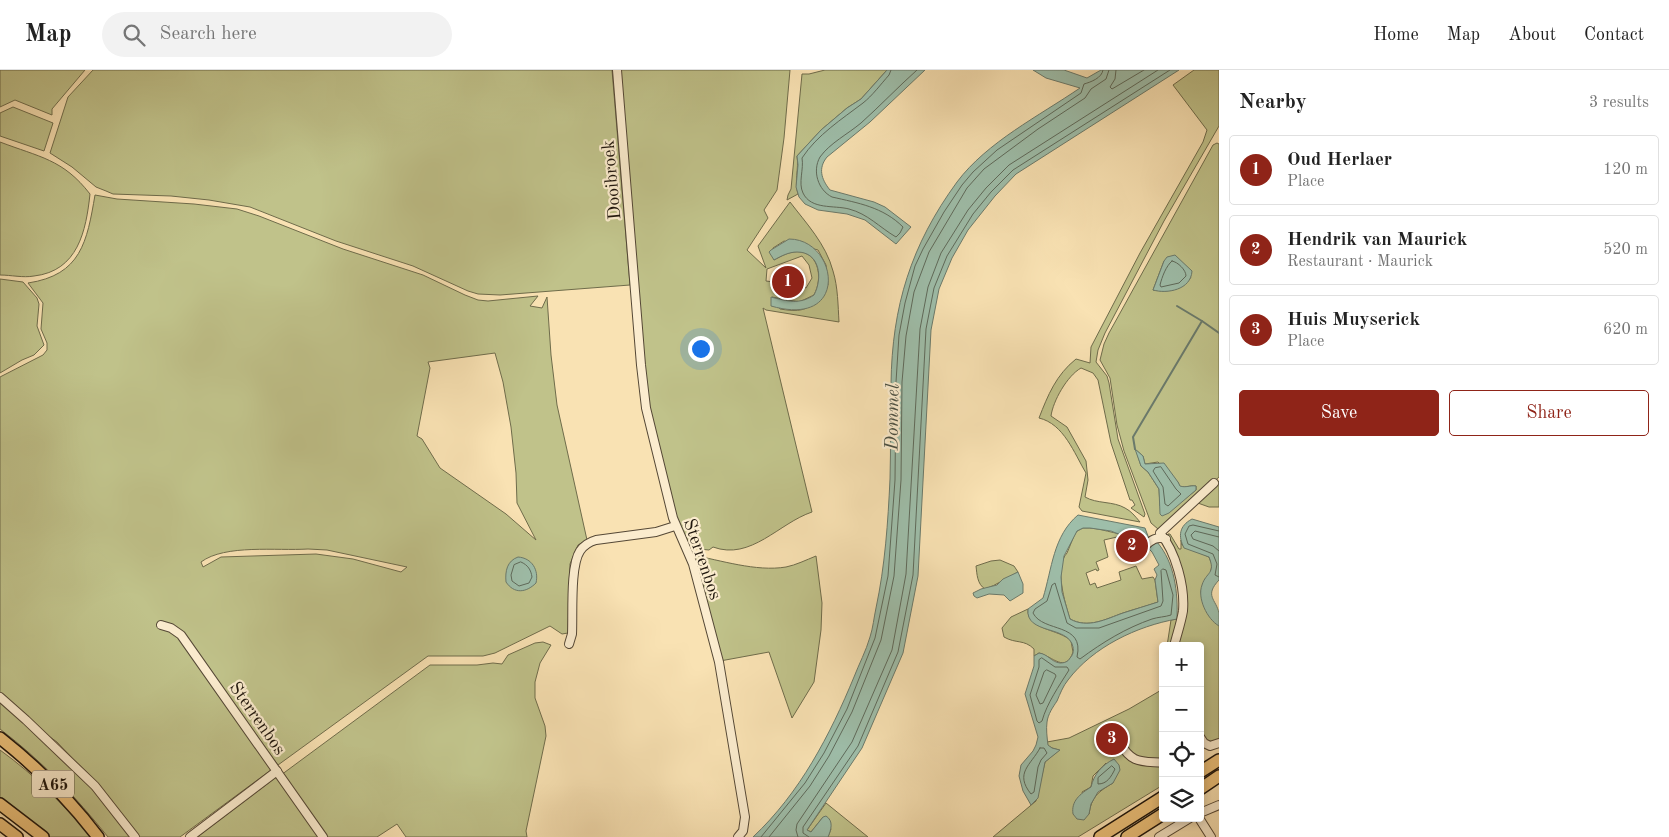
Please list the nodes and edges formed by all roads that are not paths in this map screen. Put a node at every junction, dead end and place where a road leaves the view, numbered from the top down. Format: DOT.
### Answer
graph roads {
  1 [pos="617,70"];
  2 [pos="635,288"];
  3 [pos="1214,483"];
  4 [pos="676,526"];
  5 [pos="1166,540"];
  6 [pos="1148,543"];
  7 [pos="161,625"];
  8 [pos="1175,642"];
  9 [pos="569,644"];
  10 [pos="0,697"];
  11 [pos="0,738"];
  12 [pos="1204,742"];
  13 [pos="1120,743"];
  14 [pos="1219,743"];
  15 [pos="1219,760"];
  16 [pos="1159,763"];
  17 [pos="1204,769"];
  18 [pos="277,772"];
  19 [pos="1219,776"];
  20 [pos="1204,786"];
  21 [pos="1159,800"];
  22 [pos="0,804"];
  23 [pos="1219,805"];
  24 [pos="1204,811"];
  25 [pos="1159,817"];
  26 [pos="1159,817"];
  27 [pos="1183,822"];
  28 [pos="1202,822"];
  29 [pos="0,824"];
  30 [pos="17,837"];
  31 [pos="43,837"];
  32 [pos="98,837"];
  33 [pos="135,837"];
  34 [pos="190,837"];
  35 [pos="323,837"];
  36 [pos="738,837"];
  37 [pos="1100,837"];
  38 [pos="1127,837"];
  39 [pos="1132,837"];
  40 [pos="1159,837"];
  41 [pos="1211,837"];
  1 -- 2 [label="street, Dooibroek"];
  2 -- 4 [label="street, Sterrenbos"];
  3 -- 5 [label="street"];
  4 -- 9 [label="street"];
  4 -- 36 [label="street, Sterrenbos"];
  5 -- 6 [label="street"];
  5 -- 8 [label="street"];
  7 -- 18 [label="street, Sterrenbos"];
  10 -- 33 [label="street"];
  11 -- 32 [label="highway, A65"];
  12 -- 14 [label="street"];
  13 -- 16 [label="street"];
  15 -- 17 [label="highway"];
  18 -- 34 [label="street"];
  18 -- 35 [label="street, Sterrenbos"];
  19 -- 20 [label="highway"];
  21 -- 37 [label="highway"];
  22 -- 31 [label="highway"];
  23 -- 24 [label="street"];
  25 -- 38 [label="highway"];
  26 -- 39 [label="highway"];
  27 -- 40 [label="street"];
  28 -- 41 [label="street"];
  29 -- 30 [label="highway"];
}
